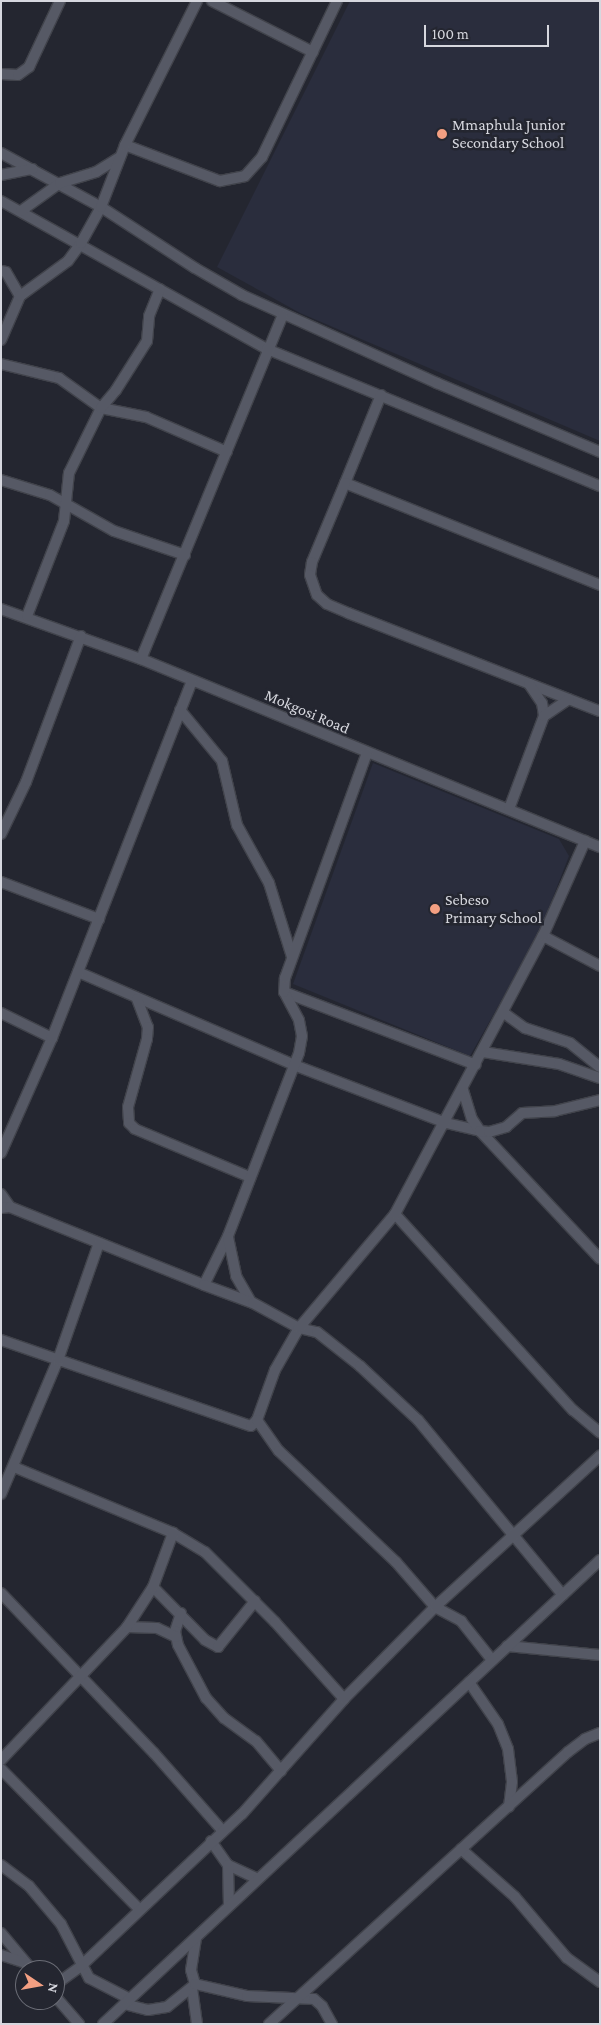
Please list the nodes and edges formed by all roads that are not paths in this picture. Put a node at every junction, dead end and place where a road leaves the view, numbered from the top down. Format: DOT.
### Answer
graph roads {
  1 [pos="60,1"];
  2 [pos="197,1"];
  3 [pos="212,1"];
  4 [pos="337,1"];
  5 [pos="313,52"];
  6 [pos="1,74"];
  7 [pos="125,145"];
  8 [pos="1,153"];
  9 [pos="120,157"];
  10 [pos="32,169"];
  11 [pos="1,175"];
  12 [pos="60,183"];
  13 [pos="1,201"];
  14 [pos="101,207"];
  15 [pos="21,211"];
  16 [pos="81,244"];
  17 [pos="3,269"];
  18 [pos="160,289"];
  19 [pos="20,296"];
  20 [pos="283,315"];
  21 [pos="1,340"];
  22 [pos="268,349"];
  23 [pos="1,364"];
  24 [pos="381,395"];
  25 [pos="101,408"];
  26 [pos="227,452"];
  27 [pos="600,452"];
  28 [pos="1,480"];
  29 [pos="345,483"];
  30 [pos="600,486"];
  31 [pos="65,502"];
  32 [pos="185,555"];
  33 [pos="600,586"];
  34 [pos="1,609"];
  35 [pos="27,616"];
  36 [pos="81,636"];
  37 [pos="142,659"];
  38 [pos="192,680"];
  39 [pos="530,684"];
  40 [pos="570,699"];
  41 [pos="180,710"];
  42 [pos="600,711"];
  43 [pos="544,716"];
  44 [pos="367,753"];
  45 [pos="509,809"];
  46 [pos="1,834"];
  47 [pos="585,841"];
  48 [pos="600,847"];
  49 [pos="1,882"];
  50 [pos="99,919"];
  51 [pos="543,936"];
  52 [pos="292,957"];
  53 [pos="600,966"];
  54 [pos="78,972"];
  55 [pos="284,992"];
  56 [pos="137,999"];
  57 [pos="1,1013"];
  58 [pos="504,1013"];
  59 [pos="52,1038"];
  60 [pos="483,1052"];
  61 [pos="294,1065"];
  62 [pos="476,1065"];
  63 [pos="600,1067"];
  64 [pos="600,1078"];
  65 [pos="463,1090"];
  66 [pos="600,1100"];
  67 [pos="446,1123"];
  68 [pos="480,1130"];
  69 [pos="5,1133"];
  70 [pos="1,1154"];
  71 [pos="250,1177"];
  72 [pos="1,1194"];
  73 [pos="6,1207"];
  74 [pos="395,1214"];
  75 [pos="228,1236"];
  76 [pos="98,1243"];
  77 [pos="600,1259"];
  78 [pos="204,1285"];
  79 [pos="252,1303"];
  80 [pos="299,1328"];
  81 [pos="1,1340"];
  82 [pos="58,1360"];
  83 [pos="257,1420"];
  84 [pos="600,1433"];
  85 [pos="600,1456"];
  86 [pos="14,1467"];
  87 [pos="1,1494"];
  88 [pos="172,1533"];
  89 [pos="514,1534"];
  90 [pos="600,1560"];
  91 [pos="153,1587"];
  92 [pos="1,1593"];
  93 [pos="563,1595"];
  94 [pos="255,1602"];
  95 [pos="435,1607"];
  96 [pos="181,1613"];
  97 [pos="128,1626"];
  98 [pos="176,1636"];
  99 [pos="507,1646"];
  100 [pos="600,1654"];
  101 [pos="492,1660"];
  102 [pos="81,1679"];
  103 [pos="469,1682"];
  104 [pos="344,1699"];
  105 [pos="600,1733"];
  106 [pos="1,1760"];
  107 [pos="1,1769"];
  108 [pos="281,1771"];
  109 [pos="509,1807"];
  110 [pos="222,1830"];
  111 [pos="211,1841"];
  112 [pos="461,1849"];
  113 [pos="1,1865"];
  114 [pos="228,1865"];
  115 [pos="256,1878"];
  116 [pos="229,1904"];
  117 [pos="139,1909"];
  118 [pos="1,1933"];
  119 [pos="196,1937"];
  120 [pos="1,1955"];
  121 [pos="15,1960"];
  122 [pos="24,1960"];
  123 [pos="81,1966"];
  124 [pos="65,1978"];
  125 [pos="600,1982"];
  126 [pos="194,1986"];
  127 [pos="301,1997"];
  128 [pos="127,2002"];
  129 [pos="65,2008"];
  130 [pos="79,2024"];
  131 [pos="102,2024"];
  132 [pos="196,2024"];
  133 [pos="269,2024"];
  134 [pos="332,2024"];
  1 -- 6 [label="street"];
  2 -- 7 [label="street"];
  3 -- 5 [label="street"];
  4 -- 5 [label="street"];
  5 -- 7 [label="street"];
  7 -- 9 [label="street"];
  8 -- 10 [label="street"];
  9 -- 12 [label="street"];
  9 -- 14 [label="street"];
  10 -- 11 [label="street"];
  10 -- 12 [label="street"];
  12 -- 14 [label="street"];
  12 -- 15 [label="street"];
  13 -- 15 [label="street"];
  14 -- 16 [label="street"];
  14 -- 20 [label="street"];
  15 -- 16 [label="street"];
  16 -- 18 [label="street"];
  16 -- 19 [label="street"];
  17 -- 19 [label="street"];
  18 -- 22 [label="street"];
  18 -- 25 [label="street"];
  19 -- 21 [label="street"];
  20 -- 22 [label="street"];
  20 -- 27 [label="street"];
  22 -- 24 [label="street"];
  22 -- 26 [label="street"];
  23 -- 25 [label="street"];
  24 -- 29 [label="street"];
  24 -- 30 [label="street"];
  25 -- 26 [label="street"];
  25 -- 31 [label="street"];
  26 -- 32 [label="street"];
  28 -- 31 [label="street"];
  29 -- 33 [label="street"];
  29 -- 39 [label="street"];
  31 -- 32 [label="street"];
  31 -- 35 [label="street"];
  32 -- 37 [label="street"];
  34 -- 35 [label="street, Mokgosi Road"];
  35 -- 36 [label="street, Mokgosi Road"];
  36 -- 37 [label="street, Mokgosi Road"];
  36 -- 46 [label="street"];
  37 -- 38 [label="street, Mokgosi Road"];
  38 -- 41 [label="street"];
  38 -- 44 [label="street, Mokgosi Road"];
  39 -- 40 [label="street"];
  39 -- 43 [label="street"];
  40 -- 42 [label="street"];
  40 -- 43 [label="street"];
  41 -- 50 [label="street"];
  41 -- 52 [label="street"];
  43 -- 45 [label="street"];
  44 -- 45 [label="street, Mokgosi Road"];
  44 -- 52 [label="street"];
  45 -- 47 [label="street, Mokgosi Road"];
  47 -- 48 [label="street, Mokgosi Road"];
  47 -- 51 [label="street"];
  49 -- 50 [label="street"];
  50 -- 54 [label="street"];
  51 -- 53 [label="street"];
  51 -- 58 [label="street"];
  52 -- 55 [label="street"];
  54 -- 56 [label="street"];
  54 -- 59 [label="street"];
  55 -- 61 [label="street"];
  55 -- 62 [label="street"];
  56 -- 61 [label="street"];
  56 -- 71 [label="street"];
  57 -- 59 [label="street"];
  58 -- 60 [label="street"];
  58 -- 63 [label="street"];
  59 -- 69 [label="street"];
  60 -- 62 [label="street"];
  60 -- 64 [label="street"];
  61 -- 67 [label="street"];
  61 -- 71 [label="street"];
  62 -- 65 [label="street"];
  65 -- 67 [label="street"];
  65 -- 68 [label="street"];
  66 -- 68 [label="street"];
  67 -- 68 [label="street"];
  67 -- 74 [label="street"];
  68 -- 77 [label="street"];
  69 -- 70 [label="street"];
  71 -- 75 [label="street"];
  72 -- 73 [label="street"];
  73 -- 76 [label="street"];
  74 -- 80 [label="street"];
  74 -- 84 [label="street"];
  75 -- 78 [label="street"];
  75 -- 79 [label="street"];
  76 -- 78 [label="street"];
  76 -- 82 [label="street"];
  78 -- 79 [label="street"];
  79 -- 80 [label="street"];
  80 -- 83 [label="street"];
  80 -- 89 [label="street"];
  81 -- 82 [label="street"];
  82 -- 83 [label="street"];
  82 -- 86 [label="street"];
  83 -- 95 [label="street"];
  85 -- 89 [label="street"];
  86 -- 87 [label="street"];
  86 -- 88 [label="street"];
  88 -- 91 [label="street"];
  88 -- 94 [label="street"];
  89 -- 93 [label="street"];
  89 -- 95 [label="street"];
  90 -- 93 [label="street"];
  91 -- 96 [label="street"];
  91 -- 97 [label="street"];
  92 -- 102 [label="street"];
  93 -- 99 [label="street"];
  94 -- 96 [label="street"];
  94 -- 104 [label="street"];
  95 -- 101 [label="street"];
  95 -- 104 [label="street"];
  96 -- 98 [label="street"];
  97 -- 98 [label="street"];
  97 -- 102 [label="street"];
  98 -- 108 [label="street"];
  99 -- 100 [label="street"];
  99 -- 101 [label="street"];
  101 -- 103 [label="street"];
  102 -- 106 [label="street"];
  102 -- 110 [label="street"];
  103 -- 109 [label="street"];
  103 -- 115 [label="street"];
  104 -- 108 [label="street"];
  105 -- 109 [label="street"];
  107 -- 117 [label="street"];
  108 -- 110 [label="street"];
  109 -- 112 [label="street"];
  110 -- 111 [label="street"];
  111 -- 114 [label="street"];
  111 -- 117 [label="street"];
  112 -- 125 [label="street"];
  112 -- 127 [label="street"];
  113 -- 123 [label="street"];
  114 -- 115 [label="street"];
  114 -- 116 [label="street"];
  115 -- 116 [label="street"];
  116 -- 119 [label="street"];
  117 -- 123 [label="street"];
  118 -- 122 [label="street"];
  119 -- 126 [label="street"];
  119 -- 128 [label="street"];
  120 -- 121 [label="street"];
  123 -- 124 [label="street"];
  123 -- 128 [label="street"];
  126 -- 127 [label="street"];
  126 -- 128 [label="street"];
  126 -- 132 [label="street"];
  127 -- 133 [label="street"];
  127 -- 134 [label="street"];
  128 -- 131 [label="street"];
  129 -- 130 [label="street"];
}
